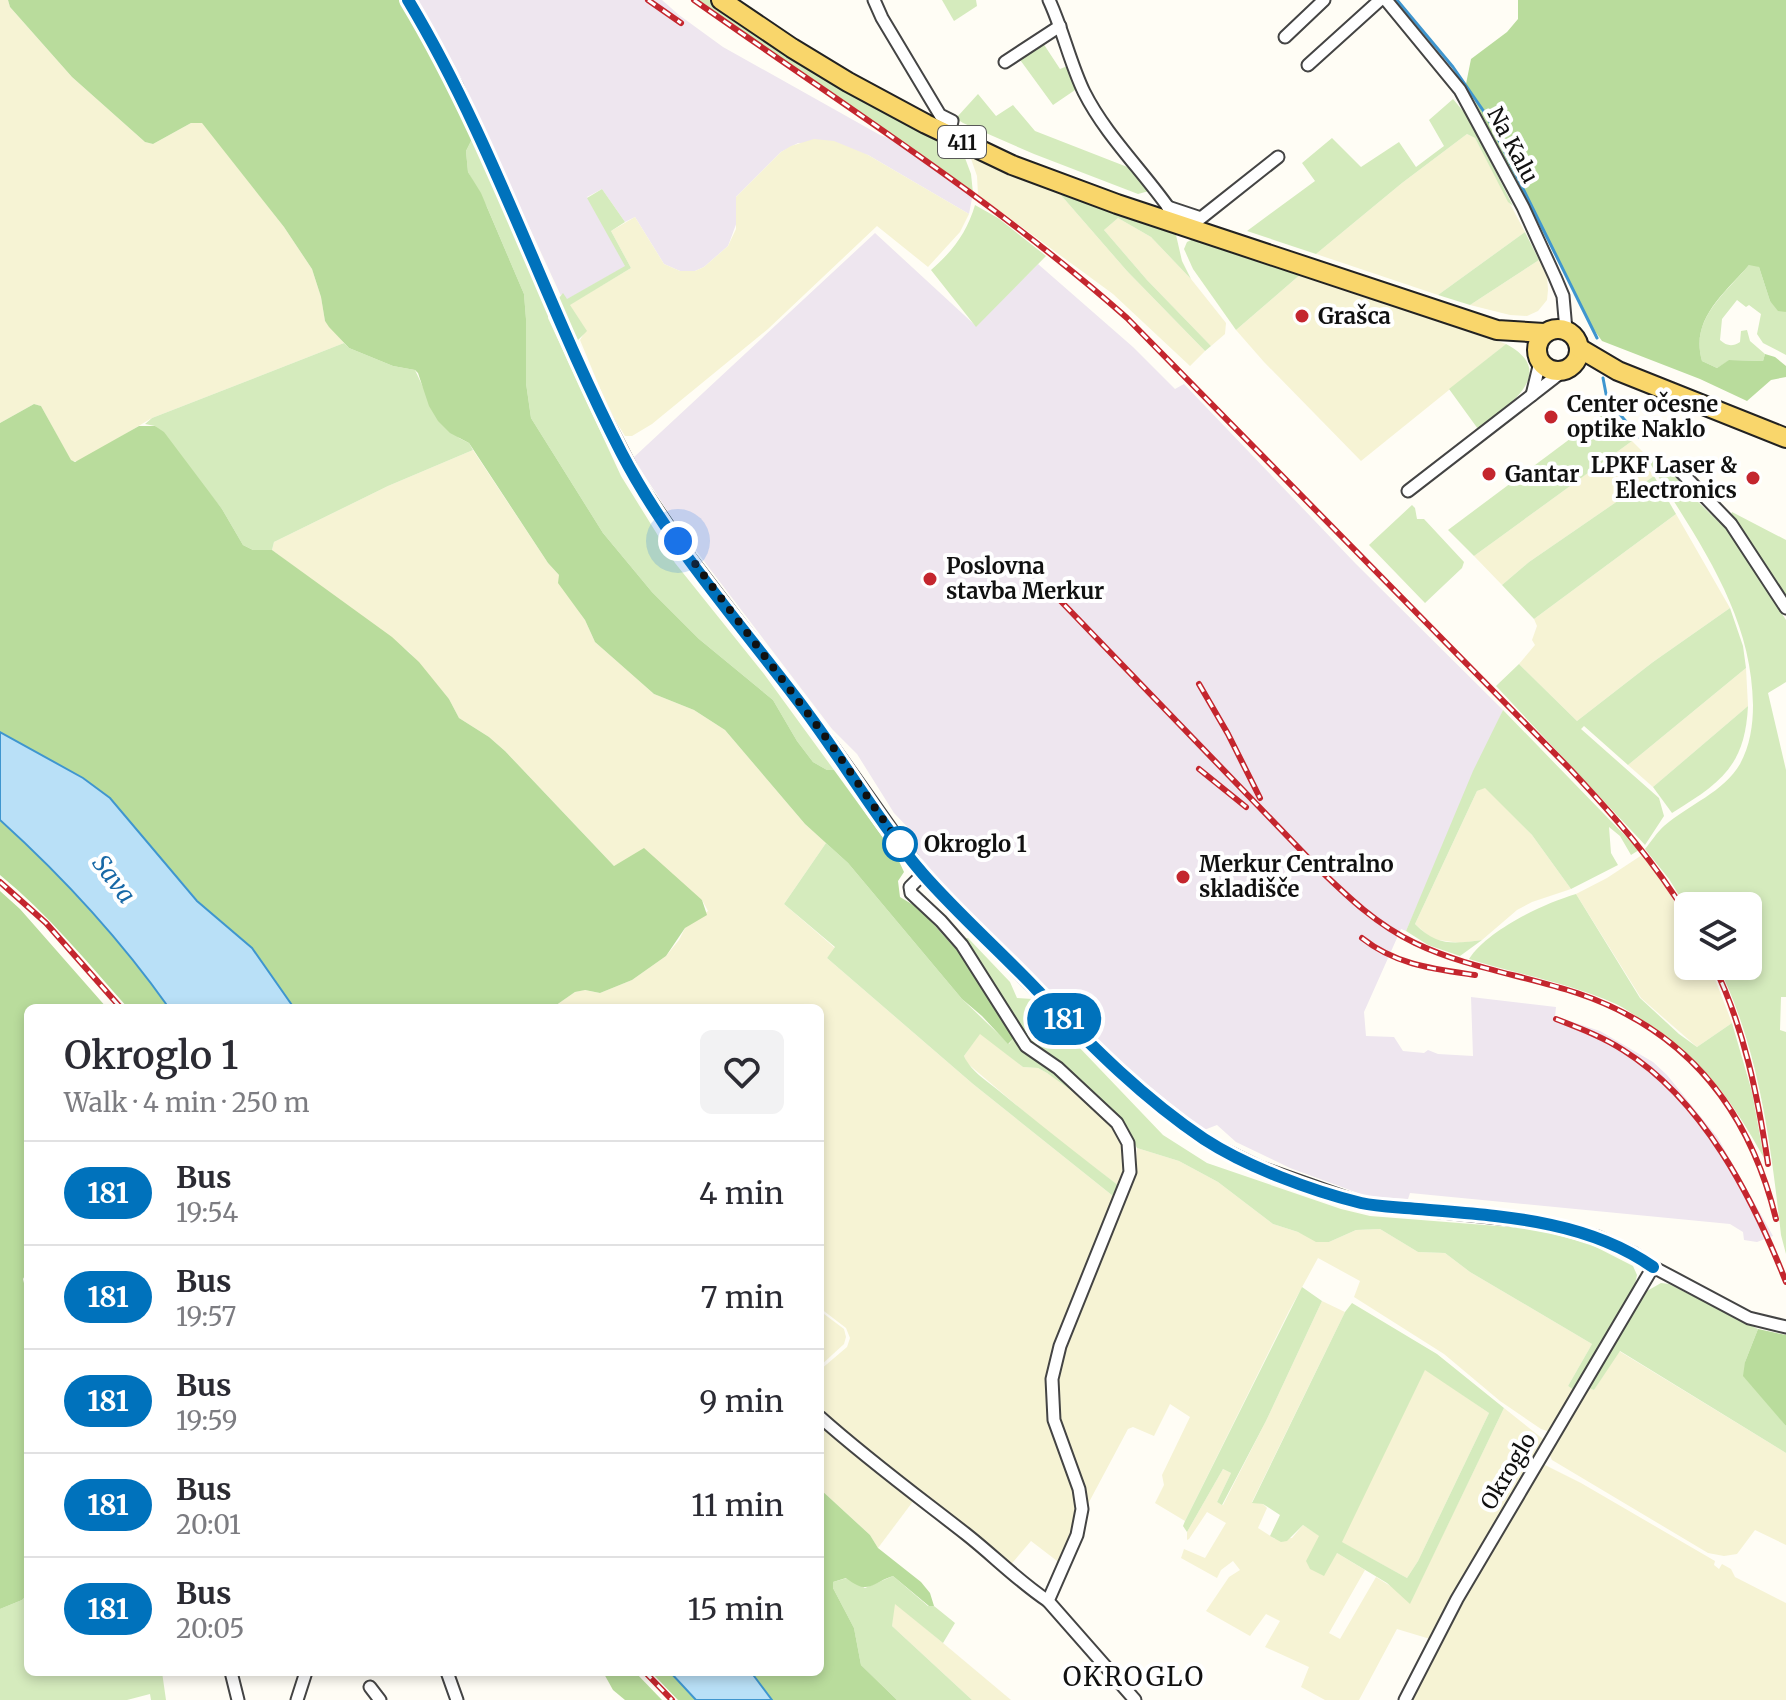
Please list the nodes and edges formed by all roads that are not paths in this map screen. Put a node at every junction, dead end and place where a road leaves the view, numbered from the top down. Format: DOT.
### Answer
graph roads {
  1 [pos="408,0"];
  2 [pos="874,0"];
  3 [pos="1049,0"];
  4 [pos="1324,0"];
  5 [pos="1383,0"];
  6 [pos="732,3"];
  7 [pos="1060,26"];
  8 [pos="1285,37"];
  9 [pos="1005,62"];
  10 [pos="1308,65"];
  11 [pos="951,128"];
  12 [pos="1278,157"];
  13 [pos="1170,214"];
  14 [pos="1497,330"];
  15 [pos="1566,330"];
  16 [pos="1544,333"];
  17 [pos="1538,359"];
  18 [pos="1572,361"];
  19 [pos="1532,396"];
  20 [pos="1786,438"];
  21 [pos="1680,471"];
  22 [pos="1408,491"];
  23 [pos="1786,608"];
  24 [pos="923,874"];
  25 [pos="1653,1267"];
  26 [pos="1786,1327"];
  27 [pos="824,1420"];
  28 [pos="1048,1601"];
  29 [pos="232,1676"];
  30 [pos="305,1676"];
  31 [pos="448,1676"];
  32 [pos="370,1687"];
  33 [pos="238,1700"];
  34 [pos="297,1700"];
  35 [pos="380,1700"];
  36 [pos="457,1700"];
  37 [pos="1135,1700"];
  38 [pos="1405,1700"];
  1 -- 24 [label="street"];
  2 -- 11 [label="street"];
  3 -- 7 [label="street"];
  4 -- 8 [label="street"];
  5 -- 10 [label="street, Na Kalu"];
  5 -- 15 [label="street, Na Kalu"];
  6 -- 11 [label="main road, 411"];
  7 -- 9 [label="street"];
  7 -- 13 [label="street"];
  11 -- 13 [label="main road, 411"];
  12 -- 13 [label="street"];
  13 -- 14 [label="main road, 411"];
  14 -- 16 [label="main road, 411"];
  14 -- 17 [label="main road, 411"];
  15 -- 16 [label="main road, 411"];
  15 -- 18 [label="main road"];
  16 -- 17 [label="main road"];
  17 -- 18 [label="main road, 411"];
  17 -- 19 [label="street"];
  18 -- 19 [label="street"];
  18 -- 20 [label="main road, 411"];
  19 -- 22 [label="street"];
  21 -- 23 [label="street"];
  24 -- 25 [label="street"];
  24 -- 28 [label="street"];
  25 -- 26 [label="street"];
  25 -- 38 [label="street, Okroglo"];
  27 -- 28 [label="street"];
  28 -- 37 [label="street"];
  29 -- 33 [label="street"];
  30 -- 34 [label="street"];
  31 -- 36 [label="street"];
  32 -- 35 [label="street"];
}
